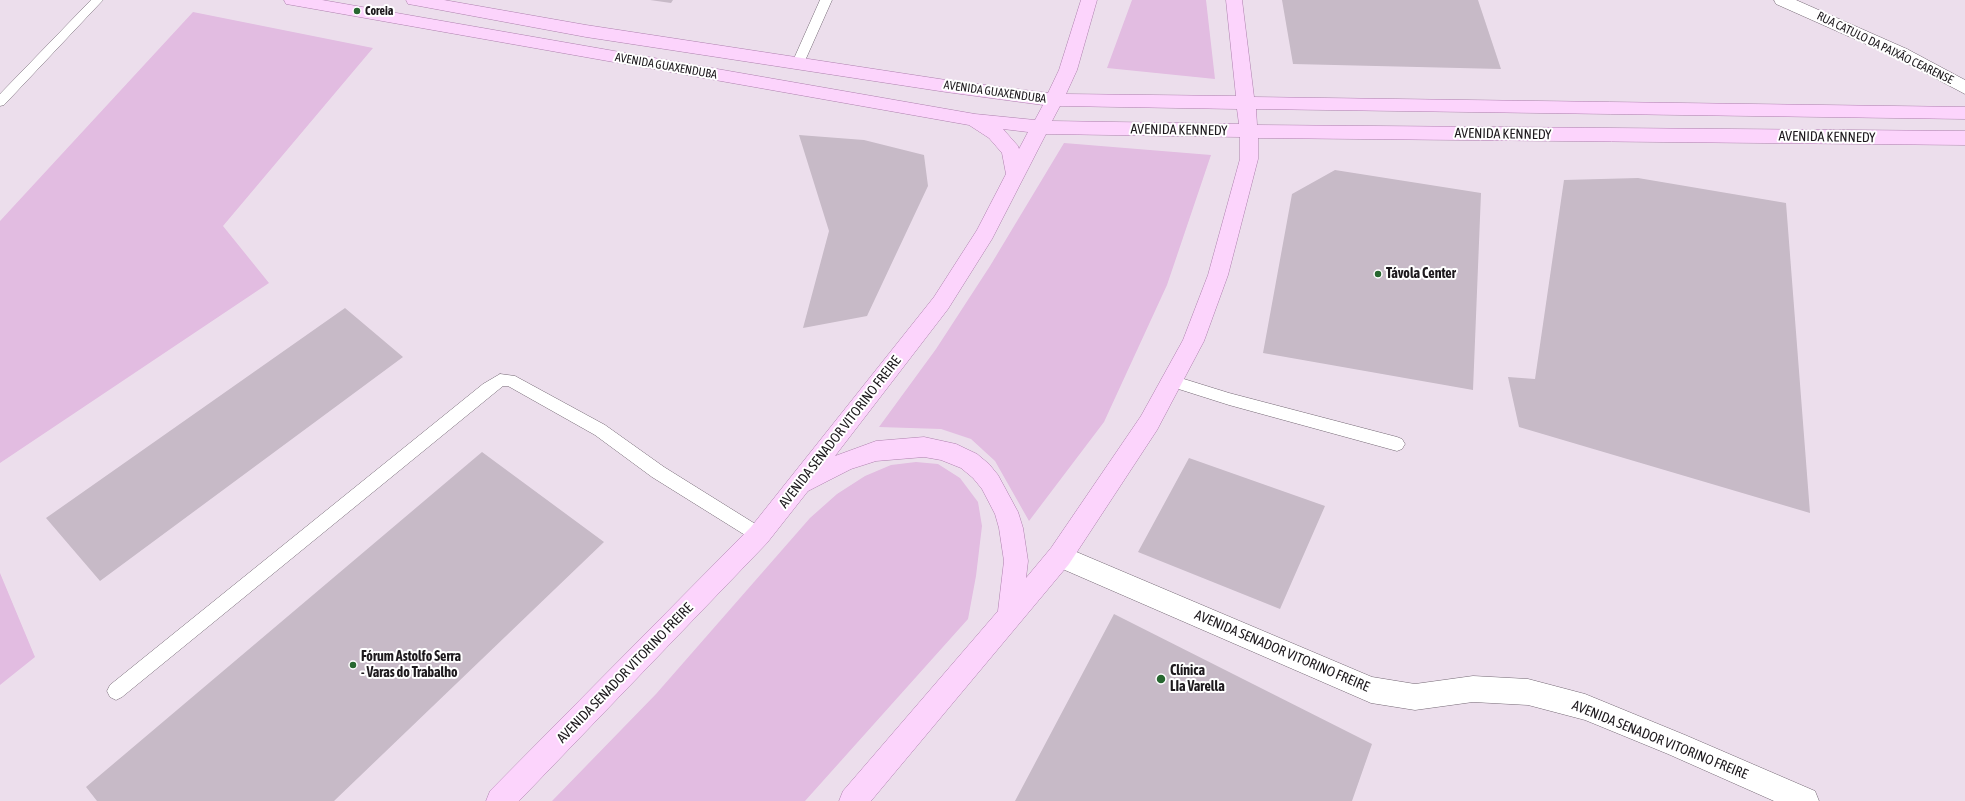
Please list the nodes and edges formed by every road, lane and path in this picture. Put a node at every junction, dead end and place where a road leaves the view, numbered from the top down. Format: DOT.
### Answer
graph roads {
  1 [pos="97,0"];
  2 [pos="292,0"];
  3 [pos="414,0"];
  4 [pos="826,0"];
  5 [pos="1089,0"];
  6 [pos="1234,0"];
  7 [pos="1782,0"];
  8 [pos="798,63"];
  9 [pos="1965,88"];
  10 [pos="1054,100"];
  11 [pos="0,102"];
  12 [pos="1246,104"];
  13 [pos="1965,113"];
  14 [pos="975,120"];
  15 [pos="1041,126"];
  16 [pos="1249,131"];
  17 [pos="1965,138"];
  18 [pos="1016,174"];
  19 [pos="1172,381"];
  20 [pos="1397,444"];
  21 [pos="796,487"];
  22 [pos="759,535"];
  23 [pos="1060,556"];
  24 [pos="1010,615"];
  25 [pos="116,691"];
  26 [pos="500,801"];
  27 [pos="853,801"];
  28 [pos="1805,801"];
  1 -- 11 [label="lane"];
  2 -- 14 [label="main road, AVENIDA GUAXENDUBA"];
  3 -- 8 [label="main road, AVENIDA GUAXENDUBA"];
  4 -- 8 [label="lane"];
  5 -- 10 [label="main road, AVENIDA SENADOR VITORINO FREIRE"];
  6 -- 12 [label="main road"];
  7 -- 9 [label="street, RUA CATULO DA PAIXÃO CEARENSE"];
  8 -- 10 [label="main road, AVENIDA GUAXENDUBA"];
  10 -- 12 [label="main road, AVENIDA KENNEDY"];
  10 -- 15 [label="main road, AVENIDA SENADOR VITORINO FREIRE"];
  12 -- 13 [label="main road, AVENIDA KENNEDY"];
  12 -- 16 [label="main road"];
  14 -- 15 [label="main road, AVENIDA GUAXENDUBA"];
  14 -- 18 [label="main road"];
  15 -- 16 [label="main road, AVENIDA KENNEDY"];
  15 -- 18 [label="main road, AVENIDA SENADOR VITORINO FREIRE"];
  16 -- 17 [label="main road, AVENIDA KENNEDY"];
  16 -- 19 [label="main road"];
  18 -- 21 [label="main road, AVENIDA SENADOR VITORINO FREIRE"];
  19 -- 20 [label="lane"];
  19 -- 23 [label="main road"];
  21 -- 22 [label="main road, AVENIDA SENADOR VITORINO FREIRE"];
  21 -- 24 [label="main road"];
  22 -- 25 [label="lane"];
  22 -- 26 [label="main road, AVENIDA SENADOR VITORINO FREIRE"];
  23 -- 24 [label="main road"];
  23 -- 28 [label="street, AVENIDA SENADOR VITORINO FREIRE"];
  24 -- 27 [label="main road"];
}
